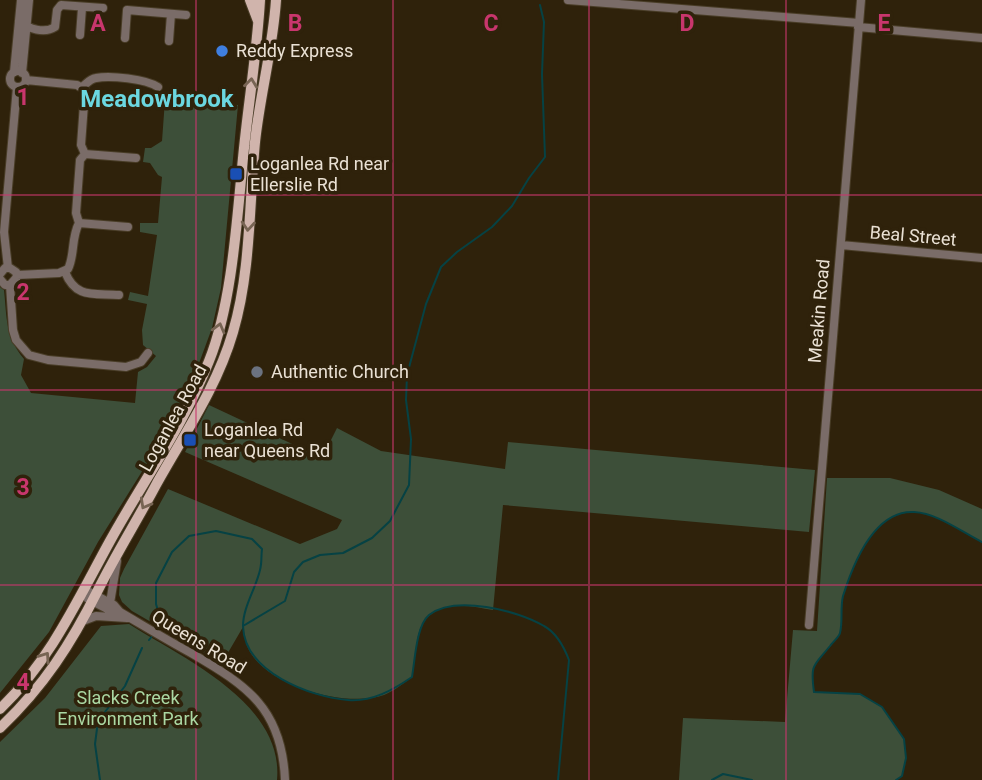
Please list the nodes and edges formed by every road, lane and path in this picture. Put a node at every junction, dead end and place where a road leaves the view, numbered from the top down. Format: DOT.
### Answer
graph roads {
  1 [pos="21,0"];
  2 [pos="29,0"];
  3 [pos="145,0"];
  4 [pos="250,0"];
  5 [pos="260,0"];
  6 [pos="276,0"];
  7 [pos="568,0"];
  8 [pos="861,0"];
  9 [pos="659,4"];
  10 [pos="82,8"];
  11 [pos="103,8"];
  12 [pos="144,11"];
  13 [pos="171,14"];
  14 [pos="186,15"];
  15 [pos="23,24"];
  16 [pos="259,24"];
  17 [pos="859,25"];
  18 [pos="80,35"];
  19 [pos="125,38"];
  20 [pos="982,38"];
  21 [pos="169,41"];
  22 [pos="18,76"];
  23 [pos="0,78"];
  24 [pos="82,87"];
  25 [pos="158,87"];
  26 [pos="85,154"];
  27 [pos="136,158"];
  28 [pos="79,223"];
  29 [pos="128,227"];
  30 [pos="841,245"];
  31 [pos="982,258"];
  32 [pos="8,268"];
  33 [pos="65,272"];
  34 [pos="17,275"];
  35 [pos="0,277"];
  36 [pos="10,285"];
  37 [pos="119,295"];
  38 [pos="148,353"];
  39 [pos="118,554"];
  40 [pos="82,592"];
  41 [pos="94,598"];
  42 [pos="110,603"];
  43 [pos="120,612"];
  44 [pos="130,618"];
  45 [pos="83,621"];
  46 [pos="809,625"];
  47 [pos="0,709"];
  48 [pos="0,727"];
  49 [pos="285,780"];
  1 -- 15 [label="street"];
  2 -- 15 [label="street"];
  3 -- 12 [label="street"];
  4 -- 16 [label="main road"];
  5 -- 16 [label="main road, Loganlea Road"];
  6 -- 39 [label="main road, Loganlea Road, one-way"];
  7 -- 9 [label="street"];
  8 -- 17 [label="street, Meakin Road"];
  9 -- 17 [label="street"];
  10 -- 11 [label="street"];
  10 -- 15 [label="street"];
  10 -- 18 [label="street"];
  12 -- 13 [label="street"];
  12 -- 19 [label="street"];
  13 -- 14 [label="street"];
  13 -- 21 [label="street"];
  15 -- 22 [label="street"];
  40 -- 16 [label="main road, Loganlea Road, one-way"];
  17 -- 20 [label="street"];
  17 -- 30 [label="street, Meakin Road"];
  22 -- 23 [label="street"];
  22 -- 24 [label="street"];
  22 -- 32 [label="street"];
  24 -- 25 [label="street"];
  24 -- 26 [label="street"];
  26 -- 27 [label="street"];
  26 -- 28 [label="street"];
  28 -- 29 [label="street"];
  28 -- 33 [label="street"];
  30 -- 31 [label="street, Beal Street"];
  30 -- 46 [label="street, Meakin Road"];
  32 -- 34 [label="street"];
  32 -- 35 [label="street"];
  33 -- 34 [label="street"];
  33 -- 37 [label="street"];
  34 -- 36 [label="street"];
  35 -- 36 [label="street"];
  36 -- 38 [label="street"];
  39 -- 41 [label="main road, Loganlea Road"];
  39 -- 42 [label="street"];
  40 -- 41 [label="street, Queens Road"];
  47 -- 40 [label="main road, Loganlea Road, one-way"];
  41 -- 42 [label="street, Queens Road"];
  41 -- 43 [label="street, Queens Road"];
  41 -- 45 [label="main road, Loganlea Road"];
  42 -- 43 [label="street, Queens Road"];
  43 -- 44 [label="street, Queens Road"];
  44 -- 45 [label="street"];
  44 -- 49 [label="street, Queens Road"];
  45 -- 48 [label="main road, Loganlea Road"];
}
